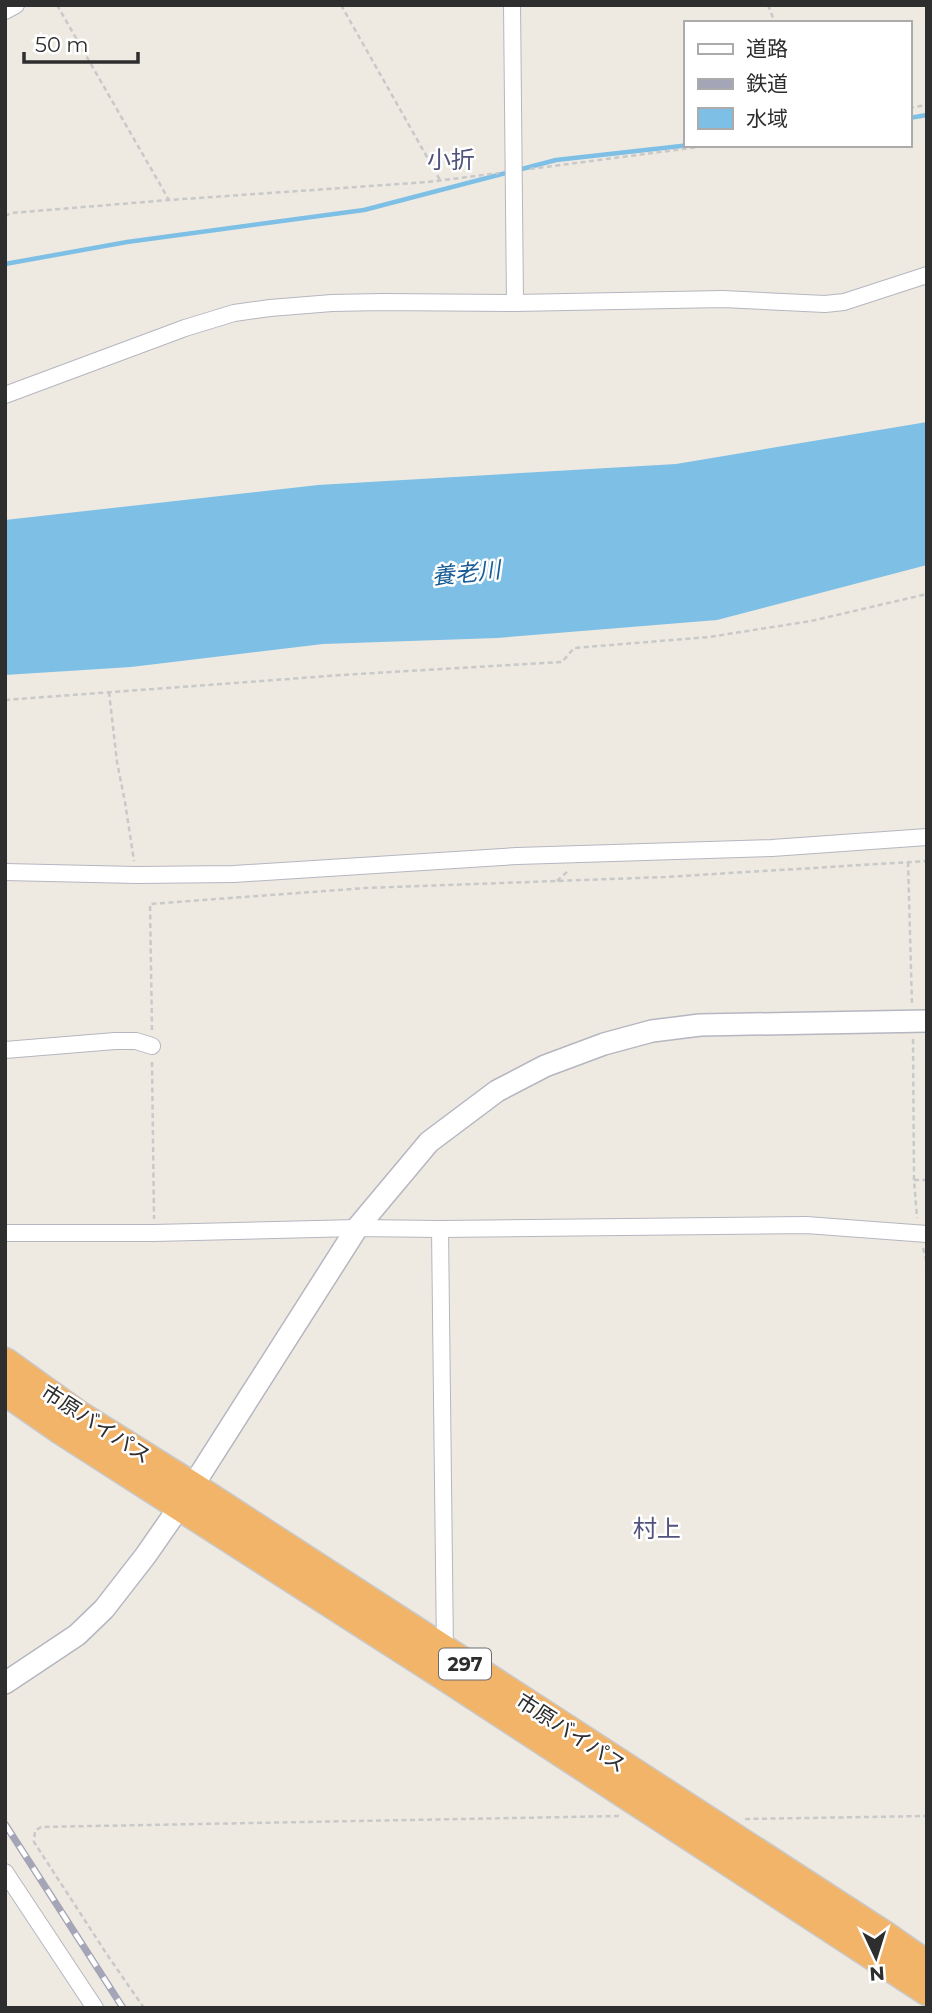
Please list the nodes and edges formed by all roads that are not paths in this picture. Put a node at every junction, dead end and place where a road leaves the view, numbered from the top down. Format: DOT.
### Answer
graph roads {
  1 [pos="16,5"];
  2 [pos="512,5"];
  3 [pos="5,11"];
  4 [pos="927,275"];
  5 [pos="515,303"];
  6 [pos="5,395"];
  7 [pos="927,837"];
  8 [pos="5,872"];
  9 [pos="920,1021"];
  10 [pos="152,1046"];
  11 [pos="5,1050"];
  12 [pos="357,1228"];
  13 [pos="440,1229"];
  14 [pos="5,1233"];
  15 [pos="922,1233"];
  16 [pos="5,1362"];
  17 [pos="5,1391"];
  18 [pos="186,1496"];
  19 [pos="446,1651"];
  20 [pos="5,1684"];
  21 [pos="5,1872"];
  22 [pos="927,1965"];
  23 [pos="927,1991"];
  24 [pos="95,2008"];
  1 -- 3 [label="street"];
  2 -- 5 [label="street"];
  4 -- 5 [label="street"];
  5 -- 6 [label="street"];
  7 -- 8 [label="street"];
  9 -- 12 [label="street"];
  10 -- 11 [label="street"];
  12 -- 13 [label="street"];
  12 -- 14 [label="street"];
  12 -- 18 [label="street"];
  13 -- 15 [label="street"];
  13 -- 19 [label="street"];
  16 -- 18 [label="highway, 市原バイパス / 297"];
  17 -- 18 [label="highway, 市原バイパス / 297"];
  18 -- 19 [label="highway, 市原バイパス / 297"];
  18 -- 20 [label="street"];
  18 -- 23 [label="highway, 市原バイパス / 297"];
  19 -- 22 [label="highway, 市原バイパス / 297"];
  21 -- 24 [label="street"];
}
